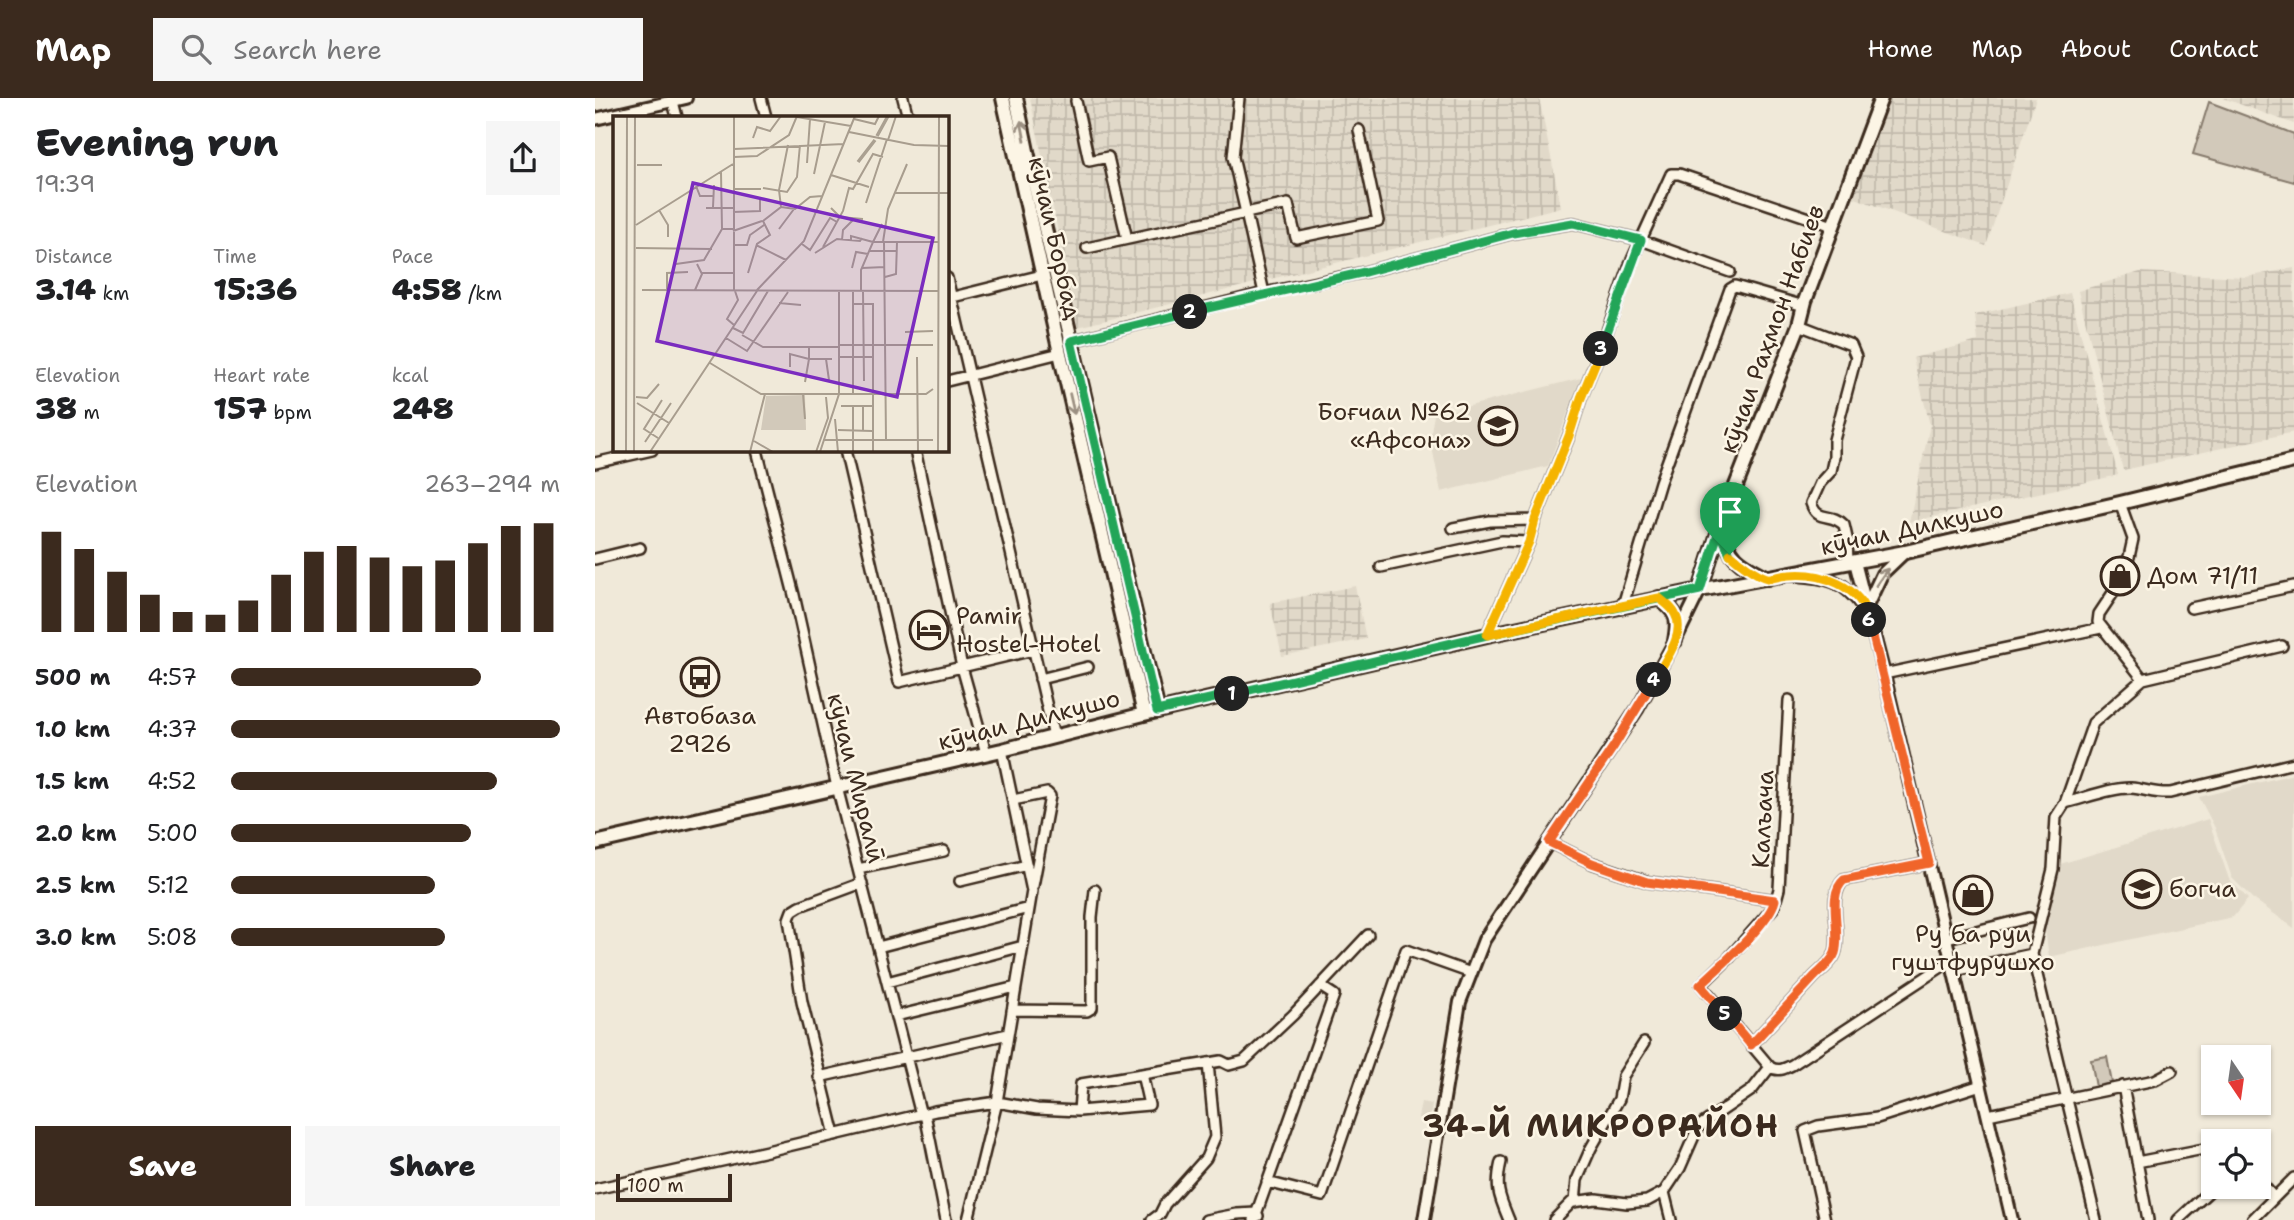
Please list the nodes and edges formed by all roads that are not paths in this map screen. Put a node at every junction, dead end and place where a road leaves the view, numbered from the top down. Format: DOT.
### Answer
graph roads {
  1 [pos="686,98"];
  2 [pos="761,98"];
  3 [pos="903,98"];
  4 [pos="1003,98"];
  5 [pos="1016,98"];
  6 [pos="1239,98"];
  7 [pos="1881,98"];
  8 [pos="672,100"];
  9 [pos="1076,101"];
  10 [pos="766,116"];
  11 [pos="908,116"];
  12 [pos="595,119"];
  13 [pos="1359,130"];
  14 [pos="1246,213"];
  15 [pos="1833,226"];
  16 [pos="1127,240"];
  17 [pos="1641,240"];
  18 [pos="1087,248"];
  19 [pos="1730,272"];
  20 [pos="1042,275"];
  21 [pos="1264,293"];
  22 [pos="949,298"];
  23 [pos="1804,306"];
  24 [pos="1798,326"];
  25 [pos="1071,341"];
  26 [pos="1060,353"];
  27 [pos="970,375"];
  28 [pos="949,380"];
  29 [pos="643,452"];
  30 [pos="758,452"];
  31 [pos="845,452"];
  32 [pos="915,452"];
  33 [pos="2294,461"];
  34 [pos="595,463"];
  35 [pos="2120,503"];
  36 [pos="1535,520"];
  37 [pos="1721,524"];
  38 [pos="1453,528"];
  39 [pos="1529,542"];
  40 [pos="639,548"];
  41 [pos="1905,552"];
  42 [pos="595,559"];
  43 [pos="1851,562"];
  44 [pos="1381,566"];
  45 [pos="1790,574"];
  46 [pos="1767,578"];
  47 [pos="2294,586"];
  48 [pos="1700,590"];
  49 [pos="1659,598"];
  50 [pos="1623,606"];
  51 [pos="2191,608"];
  52 [pos="1867,611"];
  53 [pos="2101,628"];
  54 [pos="1487,635"];
  55 [pos="1675,641"];
  56 [pos="2282,646"];
  57 [pos="1033,650"];
  58 [pos="962,667"];
  59 [pos="1088,667"];
  60 [pos="1884,674"];
  61 [pos="1040,679"];
  62 [pos="2143,679"];
  63 [pos="1789,699"];
  64 [pos="1151,713"];
  65 [pos="1054,737"];
  66 [pos="1002,750"];
  67 [pos="986,753"];
  68 [pos="2294,763"];
  69 [pos="837,788"];
  70 [pos="1013,800"];
  71 [pos="2065,803"];
  72 [pos="1549,842"];
  73 [pos="595,843"];
  74 [pos="944,850"];
  75 [pos="1929,863"];
  76 [pos="1027,865"];
  77 [pos="858,869"];
  78 [pos="960,881"];
  79 [pos="862,883"];
  80 [pos="1095,890"];
  81 [pos="1032,891"];
  82 [pos="1775,900"];
  83 [pos="1029,908"];
  84 [pos="2029,918"];
  85 [pos="1368,935"];
  86 [pos="1947,938"];
  87 [pos="1023,946"];
  88 [pos="878,947"];
  89 [pos="2032,954"];
  90 [pos="1953,965"];
  91 [pos="1471,973"];
  92 [pos="887,982"];
  93 [pos="1320,986"];
  94 [pos="1016,987"];
  95 [pos="1012,1010"];
  96 [pos="896,1016"];
  97 [pos="1008,1034"];
  98 [pos="1644,1043"];
  99 [pos="1751,1045"];
  100 [pos="907,1058"];
  101 [pos="1208,1063"];
  102 [pos="1770,1067"];
  103 [pos="2172,1071"];
  104 [pos="1142,1074"];
  105 [pos="819,1077"];
  106 [pos="1981,1085"];
  107 [pos="2123,1086"];
  108 [pos="2067,1098"];
  109 [pos="997,1102"];
  110 [pos="1079,1111"];
  111 [pos="923,1114"];
  112 [pos="1988,1115"];
  113 [pos="835,1135"];
  114 [pos="2201,1150"];
  115 [pos="1501,1162"];
  116 [pos="2137,1163"];
  117 [pos="2294,1178"];
  118 [pos="1267,1182"];
  119 [pos="595,1189"];
  120 [pos="1664,1192"];
  121 [pos="2271,1194"];
  122 [pos="2274,1198"];
  123 [pos="2201,1199"];
  124 [pos="1575,1202"];
  125 [pos="1159,1218"];
  126 [pos="1257,1218"];
  127 [pos="946,1220"];
  128 [pos="968,1220"];
  129 [pos="1206,1220"];
  130 [pos="1424,1220"];
  131 [pos="1509,1220"];
  132 [pos="1554,1220"];
  133 [pos="1671,1220"];
  134 [pos="1825,1220"];
  135 [pos="2012,1220"];
  136 [pos="2096,1220"];
  137 [pos="2148,1220"];
  138 [pos="2178,1220"];
  139 [pos="2252,1220"];
  1 -- 8 [label="street"];
  2 -- 10 [label="street"];
  3 -- 11 [label="street"];
  4 -- 20 [label="main road, кӯчаи Борбад"];
  25 -- 5 [label="main road, кӯчаи Борбад, one-way"];
  6 -- 14 [label="street"];
  7 -- 15 [label="main road, кӯчаи Раҳмон Набиев"];
  8 -- 12 [label="street"];
  9 -- 16 [label="street"];
  13 -- 14 [label="street"];
  14 -- 16 [label="street"];
  14 -- 21 [label="street"];
  15 -- 17 [label="street"];
  15 -- 23 [label="main road, кӯчаи Раҳмон Набиев"];
  16 -- 18 [label="street"];
  17 -- 19 [label="street"];
  17 -- 21 [label="street"];
  17 -- 36 [label="street"];
  20 -- 22 [label="street"];
  20 -- 26 [label="main road, кӯчаи Борбад"];
  21 -- 25 [label="street"];
  22 -- 27 [label="street"];
  23 -- 24 [label="main road, кӯчаи Раҳмон Набиев"];
  23 -- 50 [label="street"];
  24 -- 37 [label="main road, кӯчаи Раҳмон Набиев"];
  24 -- 43 [label="street"];
  25 -- 64 [label="main road, кӯчаи Борбад"];
  26 -- 27 [label="street"];
  26 -- 64 [label="main road, кӯчаи Борбад, one-way"];
  27 -- 28 [label="street"];
  27 -- 57 [label="street"];
  29 -- 34 [label="street"];
  30 -- 69 [label="street, кӯчаи Миралӣ"];
  31 -- 58 [label="street"];
  32 -- 58 [label="street"];
  33 -- 35 [label="main road, кӯчаи Дилкушо"];
  35 -- 41 [label="main road, кӯчаи Дилкушо"];
  35 -- 53 [label="street"];
  36 -- 38 [label="street"];
  36 -- 39 [label="street"];
  37 -- 46 [label="main road"];
  37 -- 48 [label="main road, кӯчаи Раҳмон Набиев"];
  39 -- 44 [label="street"];
  39 -- 54 [label="street"];
  40 -- 42 [label="street"];
  41 -- 43 [label="main road, кӯчаи Дилкушо"];
  52 -- 41 [label="street, one-way"];
  43 -- 45 [label="main road, кӯчаи Дилкушо"];
  43 -- 52 [label="street"];
  45 -- 46 [label="main road, кӯчаи Дилкушо"];
  45 -- 52 [label="street"];
  46 -- 48 [label="main road, кӯчаи Дилкушо"];
  47 -- 51 [label="street"];
  48 -- 49 [label="main road, кӯчаи Дилкушо"];
  48 -- 55 [label="street, кӯчаи Раҳмон Набиев"];
  49 -- 50 [label="main road, кӯчаи Дилкушо"];
  49 -- 55 [label="main road"];
  50 -- 54 [label="main road, кӯчаи Дилкушо"];
  52 -- 60 [label="street"];
  53 -- 60 [label="street"];
  53 -- 62 [label="street"];
  54 -- 64 [label="main road, кӯчаи Дилкушо"];
  55 -- 72 [label="street, кӯчаи Раҳмон Набиев"];
  56 -- 62 [label="street"];
  57 -- 58 [label="street"];
  57 -- 61 [label="street"];
  58 -- 67 [label="street"];
  59 -- 61 [label="street"];
  60 -- 75 [label="street"];
  61 -- 65 [label="street"];
  62 -- 71 [label="street"];
  63 -- 82 [label="street, Калъача"];
  64 -- 65 [label="main road, кӯчаи Дилкушо"];
  65 -- 66 [label="main road, кӯчаи Дилкушо"];
  66 -- 67 [label="main road, кӯчаи Дилкушо"];
  66 -- 70 [label="street"];
  67 -- 69 [label="main road, кӯчаи Дилкушо"];
  68 -- 71 [label="street"];
  69 -- 73 [label="main road, кӯчаи Дилкушо"];
  69 -- 77 [label="street, кӯчаи Миралӣ"];
  70 -- 76 [label="street"];
  70 -- 81 [label="street"];
  71 -- 89 [label="street"];
  72 -- 82 [label="street"];
  72 -- 91 [label="street, кӯчаи Раҳмон Набиев"];
  74 -- 77 [label="street"];
  75 -- 86 [label="street"];
  75 -- 99 [label="street"];
  76 -- 78 [label="street"];
  76 -- 81 [label="street"];
  77 -- 79 [label="street, кӯчаи Миралӣ"];
  79 -- 88 [label="street, кӯчаи Миралӣ"];
  79 -- 105 [label="street"];
  80 -- 95 [label="street"];
  81 -- 83 [label="street"];
  82 -- 99 [label="street, Калъача"];
  83 -- 87 [label="street"];
  83 -- 88 [label="street"];
  84 -- 86 [label="street"];
  85 -- 93 [label="street"];
  86 -- 90 [label="street"];
  87 -- 92 [label="street"];
  87 -- 94 [label="street"];
  88 -- 92 [label="street, кӯчаи Миралӣ"];
  89 -- 90 [label="street"];
  89 -- 108 [label="street"];
  90 -- 102 [label="street"];
  90 -- 106 [label="street"];
  91 -- 118 [label="street"];
  91 -- 130 [label="street, кӯчаи Раҳмон Набиев"];
  92 -- 96 [label="street, кӯчаи Миралӣ"];
  93 -- 101 [label="street"];
  93 -- 118 [label="street"];
  94 -- 95 [label="street"];
  94 -- 96 [label="street"];
  95 -- 97 [label="street"];
  96 -- 100 [label="street, кӯчаи Миралӣ"];
  97 -- 100 [label="street"];
  97 -- 109 [label="street"];
  98 -- 124 [label="street"];
  99 -- 102 [label="street, Калъача"];
  100 -- 105 [label="street"];
  100 -- 111 [label="street, кӯчаи Миралӣ"];
  101 -- 104 [label="street"];
  101 -- 125 [label="street"];
  102 -- 120 [label="street"];
  103 -- 107 [label="street"];
  104 -- 110 [label="street"];
  104 -- 110 [label="street"];
  105 -- 113 [label="street"];
  106 -- 112 [label="street"];
  106 -- 134 [label="street"];
  107 -- 108 [label="street"];
  107 -- 116 [label="street"];
  108 -- 112 [label="street"];
  108 -- 136 [label="street"];
  109 -- 110 [label="street"];
  109 -- 111 [label="street"];
  109 -- 128 [label="street"];
  111 -- 113 [label="street"];
  111 -- 127 [label="street, кӯчаи Миралӣ"];
  112 -- 135 [label="street"];
  113 -- 119 [label="street"];
  114 -- 116 [label="street"];
  115 -- 131 [label="street"];
  116 -- 137 [label="street"];
  117 -- 122 [label="street"];
  118 -- 126 [label="street"];
  120 -- 124 [label="street"];
  120 -- 133 [label="street"];
  121 -- 122 [label="street"];
  122 -- 139 [label="street"];
  123 -- 138 [label="street"];
  124 -- 132 [label="street"];
  126 -- 129 [label="street"];
}
